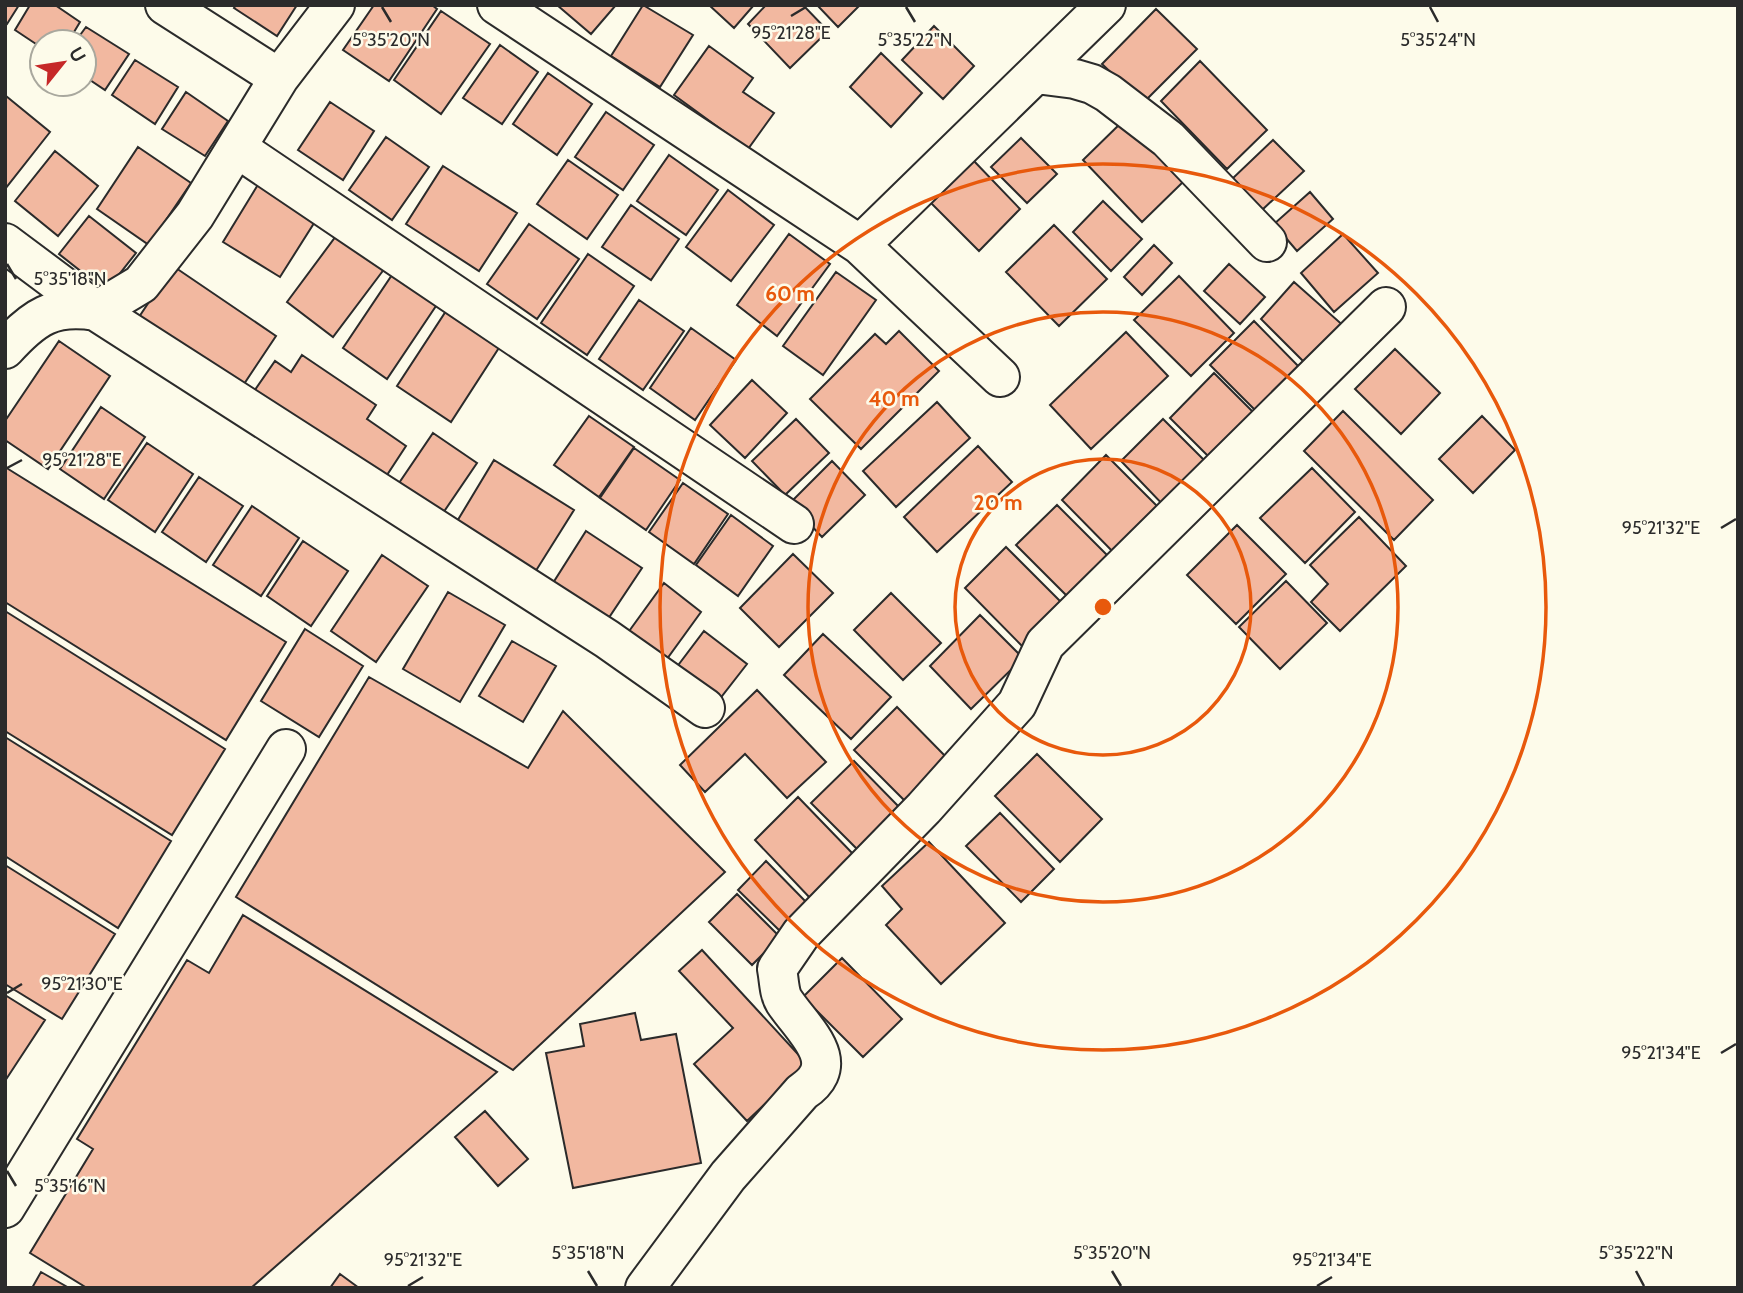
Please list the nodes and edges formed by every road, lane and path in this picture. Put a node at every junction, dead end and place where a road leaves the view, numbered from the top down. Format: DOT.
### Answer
graph roads {
  1 [pos="165,5"];
  2 [pos="335,5"];
  3 [pos="498,5"];
  4 [pos="1106,5"];
  5 [pos="1036,74"];
  6 [pos="279,78"];
  7 [pos="237,148"];
  8 [pos="1266,242"];
  9 [pos="5,243"];
  10 [pos="860,245"];
  11 [pos="1386,307"];
  12 [pos="96,311"];
  13 [pos="5,349"];
  14 [pos="1000,377"];
  15 [pos="794,524"];
  16 [pos="705,708"];
  17 [pos="286,750"];
  18 [pos="5,1208"];
  19 [pos="645,1288"];
  1 -- 6 [label="street"];
  2 -- 6 [label="street"];
  3 -- 10 [label="street"];
  4 -- 5 [label="street"];
  5 -- 8 [label="street"];
  5 -- 10 [label="street"];
  6 -- 7 [label="street"];
  7 -- 12 [label="street"];
  7 -- 15 [label="street"];
  9 -- 12 [label="street"];
  10 -- 14 [label="street"];
  11 -- 19 [label="street"];
  12 -- 13 [label="street"];
  12 -- 16 [label="street"];
  17 -- 18 [label="street"];
}
